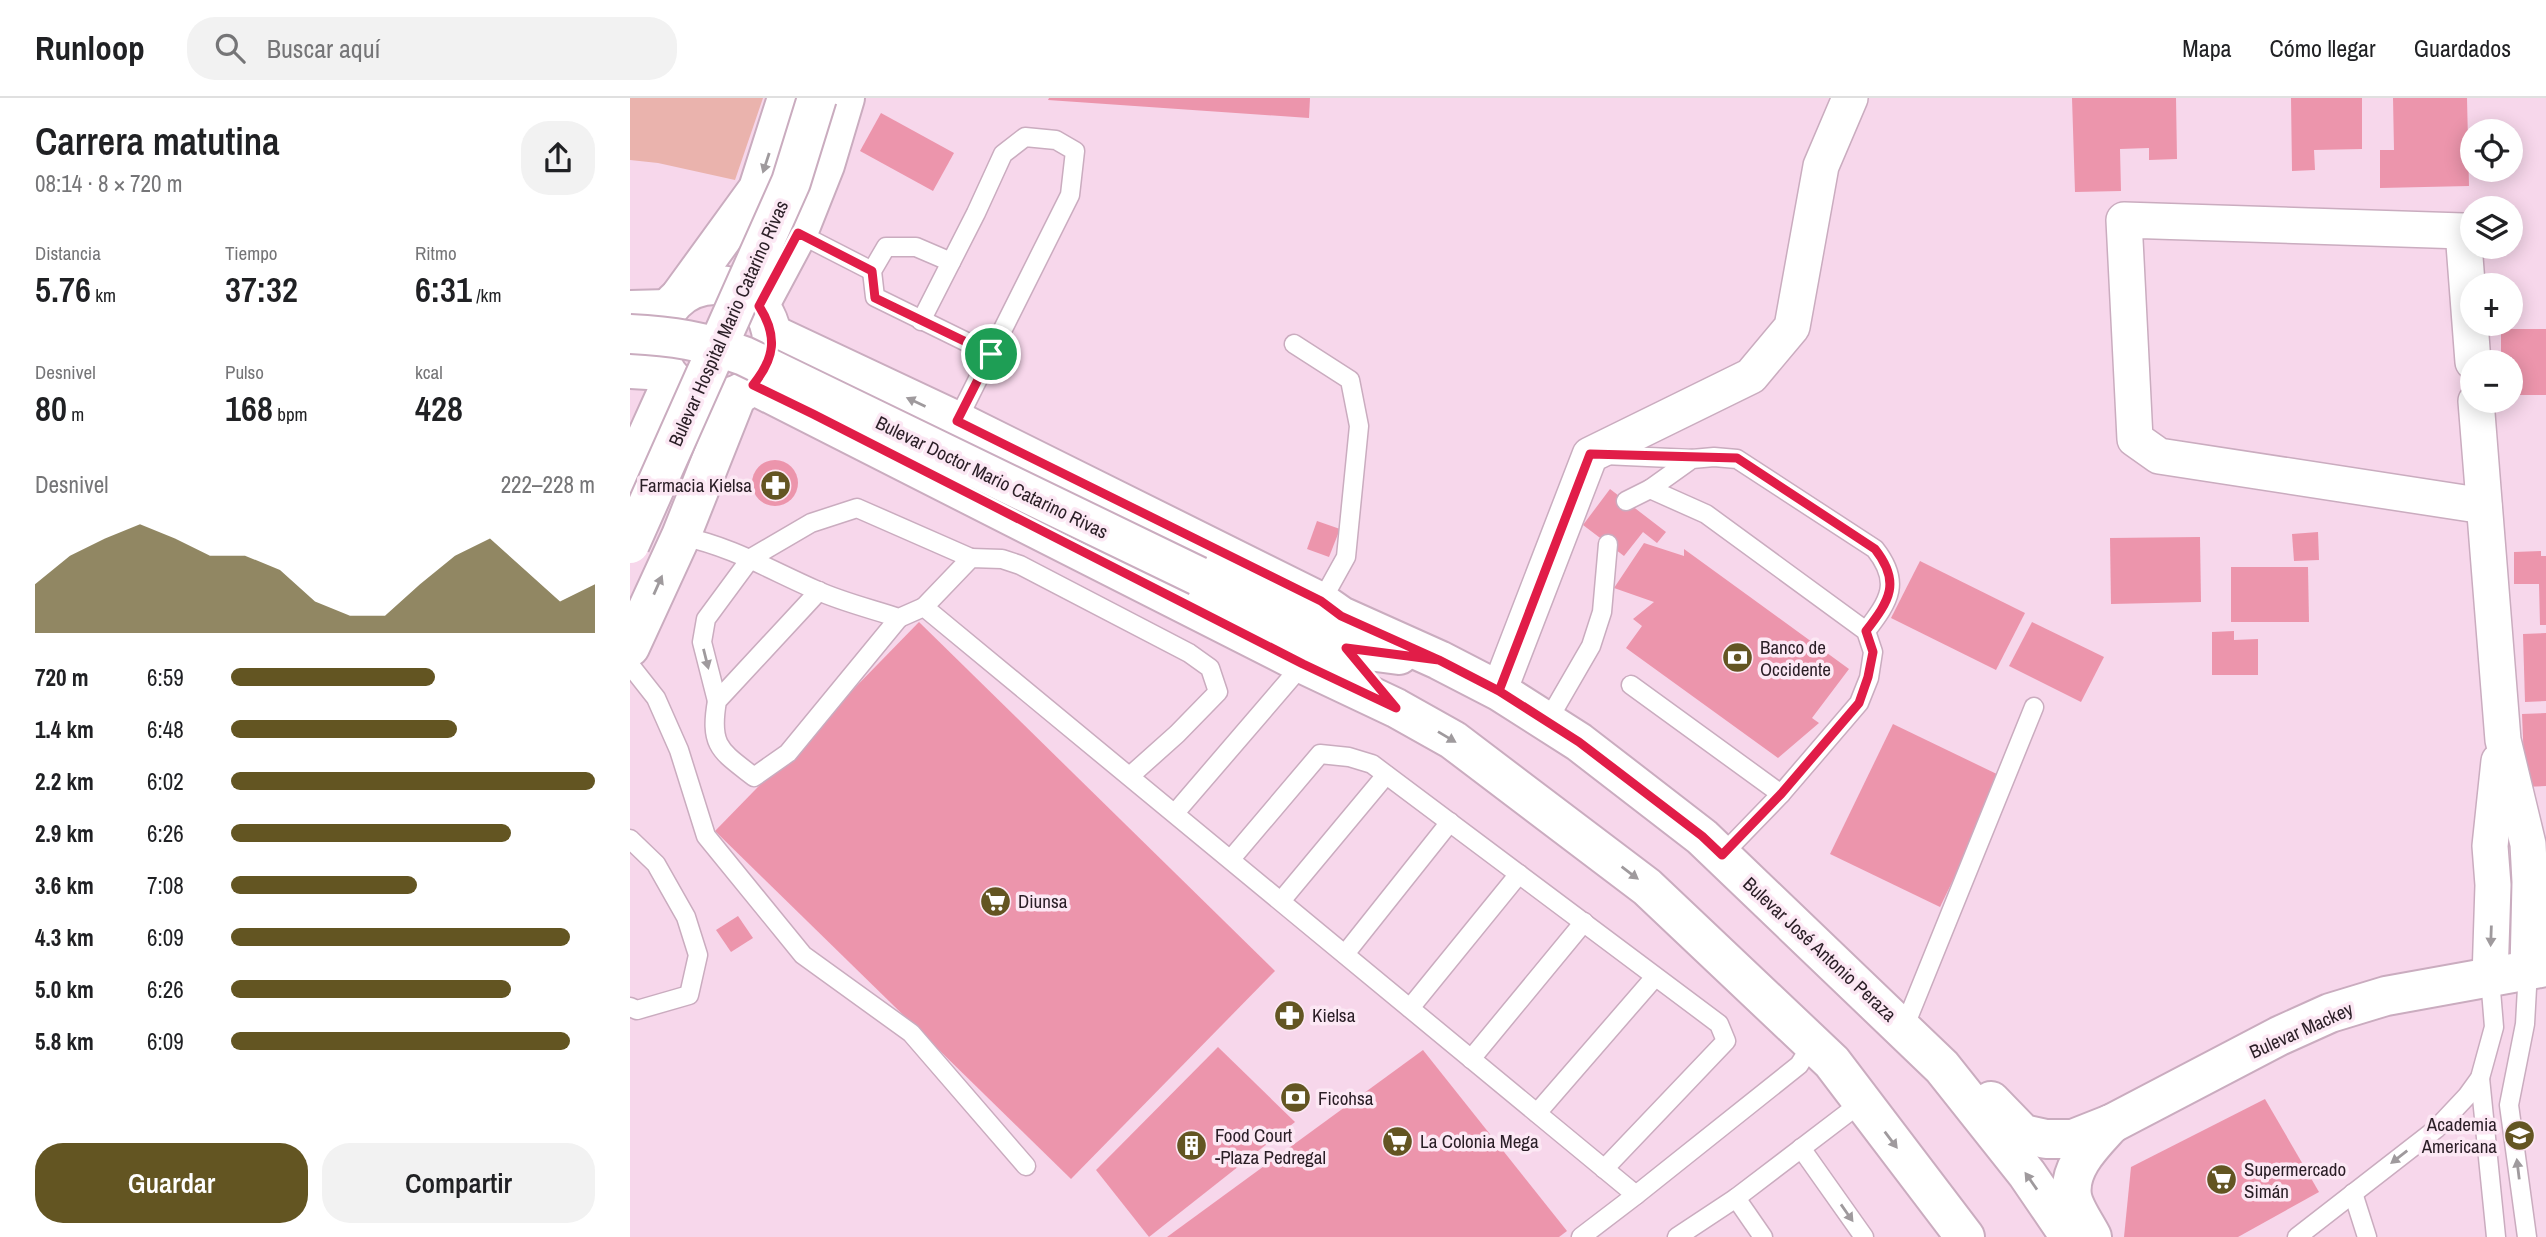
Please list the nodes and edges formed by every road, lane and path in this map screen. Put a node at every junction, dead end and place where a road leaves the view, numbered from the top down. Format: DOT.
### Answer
graph roads {
  1 [pos="787,98"];
  2 [pos="817,98"];
  3 [pos="845,98"];
  4 [pos="1850,98"];
  5 [pos="798,233"];
  6 [pos="951,262"];
  7 [pos="872,271"];
  8 [pos="674,302"];
  9 [pos="630,310"];
  10 [pos="766,320"];
  11 [pos="921,321"];
  12 [pos="630,334"];
  13 [pos="1294,344"];
  14 [pos="2472,350"];
  15 [pos="991,354"];
  16 [pos="656,374"];
  17 [pos="745,390"];
  18 [pos="2477,413"];
  19 [pos="957,421"];
  20 [pos="1590,454"];
  21 [pos="632,457"];
  22 [pos="1692,459"];
  23 [pos="1650,489"];
  24 [pos="1626,501"];
  25 [pos="2484,506"];
  26 [pos="681,536"];
  27 [pos="630,544"];
  28 [pos="1608,544"];
  29 [pos="751,558"];
  30 [pos="971,558"];
  31 [pos="819,592"];
  32 [pos="1321,601"];
  33 [pos="924,607"];
  34 [pos="899,618"];
  35 [pos="1866,631"];
  36 [pos="630,648"];
  37 [pos="1346,648"];
  38 [pos="1439,660"];
  39 [pos="1303,664"];
  40 [pos="630,665"];
  41 [pos="1631,685"];
  42 [pos="1499,691"];
  43 [pos="717,701"];
  44 [pos="2034,707"];
  45 [pos="1396,708"];
  46 [pos="1547,722"];
  47 [pos="2502,740"];
  48 [pos="1386,775"];
  49 [pos="1130,776"];
  50 [pos="1781,794"];
  51 [pos="1175,813"];
  52 [pos="1450,822"];
  53 [pos="630,839"];
  54 [pos="1722,855"];
  55 [pos="1231,859"];
  56 [pos="1519,874"];
  57 [pos="2530,882"];
  58 [pos="2493,885"];
  59 [pos="1281,901"];
  60 [pos="1584,922"];
  61 [pos="1345,954"];
  62 [pos="2537,969"];
  63 [pos="1655,976"];
  64 [pos="2490,978"];
  65 [pos="630,1007"];
  66 [pos="1410,1008"];
  67 [pos="1904,1028"];
  68 [pos="1813,1044"];
  69 [pos="1471,1059"];
  70 [pos="1942,1067"];
  71 [pos="2480,1078"];
  72 [pos="1862,1102"];
  73 [pos="1537,1113"];
  74 [pos="2111,1124"];
  75 [pos="1801,1148"];
  76 [pos="1026,1166"];
  77 [pos="1604,1169"];
  78 [pos="2353,1193"];
  79 [pos="1636,1195"];
  80 [pos="1736,1198"];
  81 [pos="1581,1237"];
  82 [pos="1677,1237"];
  83 [pos="1763,1237"];
  84 [pos="1864,1237"];
  85 [pos="1965,1237"];
  86 [pos="2070,1237"];
  87 [pos="2092,1237"];
  88 [pos="2297,1237"];
  89 [pos="2367,1237"];
  90 [pos="2497,1237"];
  91 [pos="2527,1237"];
  1 -- 8 [label="main road, Bulevar Hospital Mario Catarino Rivas, one-way"];
  2 -- 27 [label="main road, Bulevar Hospital Mario Catarino Rivas, bridge"];
  3 -- 5 [label="main road, Bulevar Hospital Mario Catarino Rivas"];
  4 -- 20 [label="street"];
  5 -- 7 [label="lane"];
  5 -- 10 [label="main road, Bulevar Hospital Mario Catarino Rivas"];
  6 -- 7 [label="lane"];
  6 -- 11 [label="lane"];
  6 -- 15 [label="lane"];
  7 -- 11 [label="lane"];
  8 -- 9 [label="main road"];
  8 -- 10 [label="main road"];
  8 -- 16 [label="main road"];
  10 -- 17 [label="main road"];
  19 -- 10 [label="main road, Bulevar José Antonio Peraza, one-way"];
  11 -- 15 [label="lane"];
  12 -- 37 [label="main road, Bulevar Doctor Mario Catarino Rivas, bridge"];
  13 -- 32 [label="lane"];
  14 -- 25 [label="street"];
  15 -- 19 [label="lane"];
  16 -- 17 [label="main road"];
  16 -- 21 [label="main road, Bulevar Hospital Mario Catarino Rivas"];
  17 -- 26 [label="main road, Bulevar Hospital Mario Catarino Rivas"];
  17 -- 39 [label="main road"];
  18 -- 25 [label="street"];
  19 -- 32 [label="main road, Bulevar José Antonio Peraza"];
  20 -- 22 [label="lane"];
  20 -- 42 [label="street"];
  22 -- 23 [label="lane"];
  22 -- 35 [label="lane"];
  23 -- 24 [label="lane"];
  23 -- 35 [label="lane"];
  25 -- 47 [label="street"];
  26 -- 29 [label="lane"];
  36 -- 26 [label="main road, Bulevar Hospital Mario Catarino Rivas, one-way"];
  28 -- 46 [label="lane"];
  29 -- 30 [label="lane"];
  29 -- 31 [label="lane"];
  29 -- 43 [label="lane, one-way"];
  30 -- 33 [label="lane"];
  30 -- 49 [label="lane"];
  31 -- 34 [label="lane"];
  31 -- 43 [label="lane"];
  32 -- 38 [label="main road, Bulevar José Antonio Peraza"];
  33 -- 34 [label="lane"];
  33 -- 49 [label="lane"];
  34 -- 43 [label="lane"];
  35 -- 50 [label="lane"];
  37 -- 38 [label="main road"];
  37 -- 45 [label="main road"];
  38 -- 42 [label="main road, Bulevar José Antonio Peraza"];
  39 -- 45 [label="main road"];
  39 -- 51 [label="lane"];
  40 -- 76 [label="lane"];
  41 -- 50 [label="lane"];
  42 -- 46 [label="main road, Bulevar José Antonio Peraza"];
  44 -- 67 [label="lane"];
  45 -- 68 [label="main road, one-way"];
  46 -- 54 [label="main road, Bulevar José Antonio Peraza"];
  47 -- 57 [label="street"];
  47 -- 58 [label="street"];
  48 -- 52 [label="lane"];
  48 -- 55 [label="lane"];
  48 -- 59 [label="lane"];
  49 -- 51 [label="lane"];
  50 -- 54 [label="lane"];
  51 -- 55 [label="lane"];
  52 -- 56 [label="lane"];
  52 -- 61 [label="lane"];
  53 -- 65 [label="lane"];
  54 -- 67 [label="main road, Bulevar José Antonio Peraza"];
  55 -- 59 [label="lane"];
  56 -- 60 [label="lane"];
  56 -- 66 [label="lane"];
  57 -- 58 [label="street"];
  57 -- 62 [label="street"];
  58 -- 64 [label="street, one-way"];
  59 -- 61 [label="lane"];
  60 -- 63 [label="lane"];
  60 -- 69 [label="lane"];
  61 -- 66 [label="lane"];
  62 -- 64 [label="main road, Bulevar Mackey"];
  91 -- 62 [label="lane, one-way"];
  63 -- 73 [label="lane"];
  63 -- 77 [label="lane"];
  64 -- 71 [label="lane"];
  64 -- 74 [label="main road, Bulevar Mackey"];
  66 -- 69 [label="lane"];
  67 -- 70 [label="main road, Bulevar José Antonio Peraza"];
  68 -- 72 [label="main road"];
  68 -- 79 [label="lane"];
  69 -- 73 [label="lane"];
  70 -- 74 [label="main road"];
  86 -- 70 [label="main road, Bulevar José Antonio Peraza, one-way"];
  71 -- 78 [label="lane, one-way"];
  71 -- 90 [label="lane"];
  72 -- 75 [label="lane"];
  72 -- 85 [label="main road, one-way"];
  73 -- 77 [label="lane"];
  74 -- 87 [label="main road"];
  75 -- 80 [label="lane"];
  75 -- 84 [label="lane, one-way"];
  77 -- 79 [label="lane"];
  78 -- 88 [label="lane"];
  78 -- 89 [label="lane"];
  79 -- 81 [label="lane"];
  80 -- 82 [label="lane"];
  80 -- 83 [label="lane"];
}
